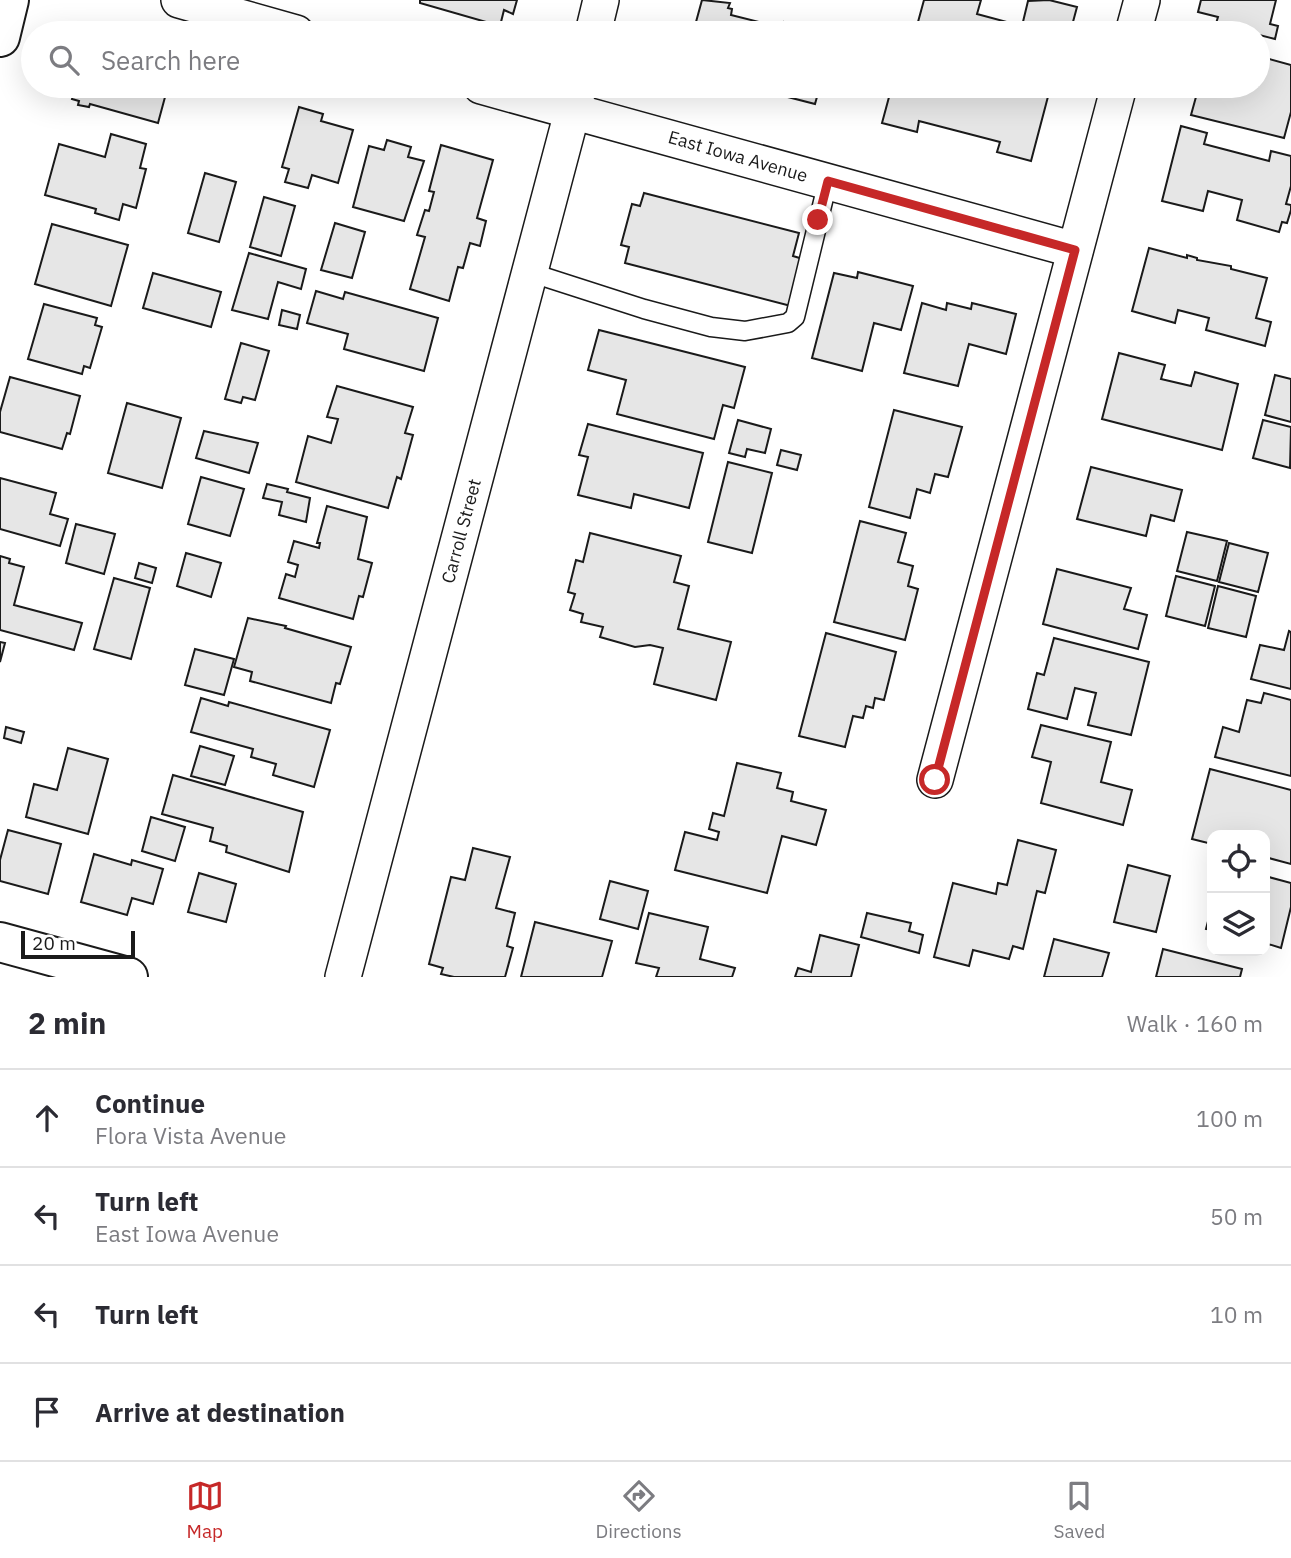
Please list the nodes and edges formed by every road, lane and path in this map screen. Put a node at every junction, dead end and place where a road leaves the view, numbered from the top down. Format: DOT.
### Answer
graph roads {
  1 [pos="9,0"];
  2 [pos="179,0"];
  3 [pos="601,0"];
  4 [pos="1142,0"];
  5 [pos="253,21"];
  6 [pos="596,21"];
  7 [pos="1136,21"];
  8 [pos="0,37"];
  9 [pos="575,98"];
  10 [pos="1116,98"];
  11 [pos="828,181"];
  12 [pos="1075,250"];
  13 [pos="529,272"];
  14 [pos="935,780"];
  15 [pos="0,942"];
  16 [pos="128,977"];
  17 [pos="343,977"];
  1 -- 8 [label="street"];
  2 -- 5 [label="street"];
  3 -- 6 [label="street"];
  4 -- 7 [label="street"];
  9 -- 11 [label="street, East Iowa Avenue"];
  9 -- 13 [label="street, Carroll Street"];
  10 -- 12 [label="street"];
  11 -- 12 [label="street, East Iowa Avenue"];
  11 -- 13 [label="lane"];
  12 -- 14 [label="street"];
  13 -- 17 [label="street, Carroll Street"];
  15 -- 16 [label="street"];
}
